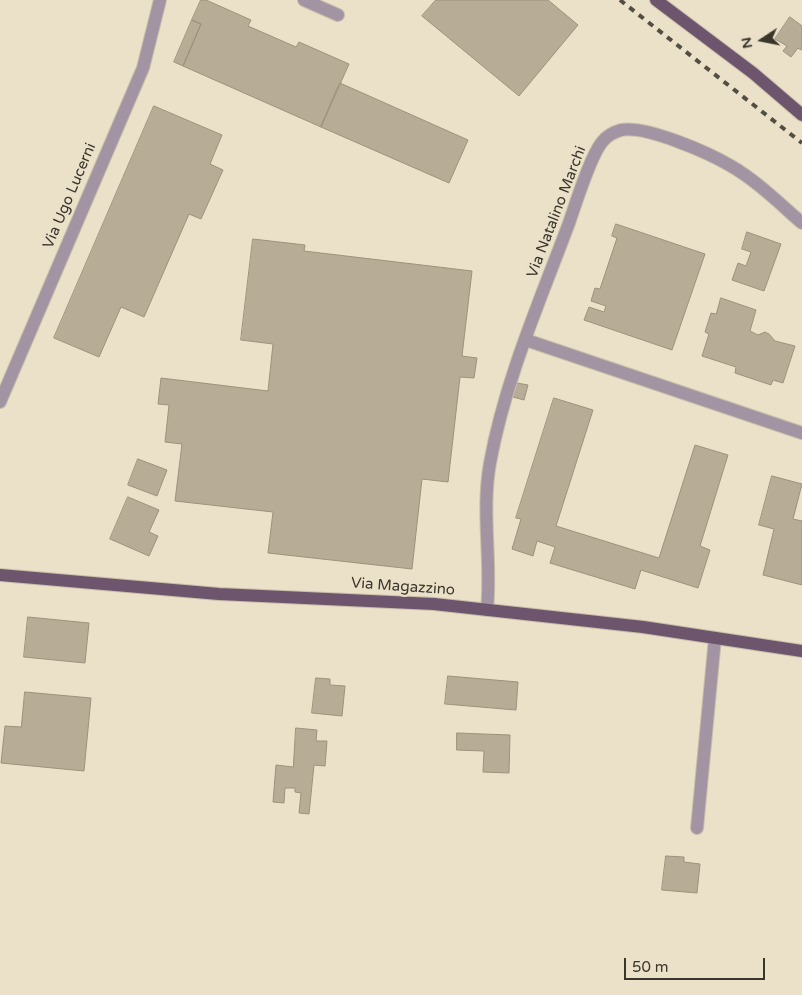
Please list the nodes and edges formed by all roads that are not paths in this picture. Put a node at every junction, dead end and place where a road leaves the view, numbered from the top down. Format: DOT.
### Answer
graph roads {
  1 [pos="160,0"];
  2 [pos="304,0"];
  3 [pos="656,0"];
  4 [pos="338,15"];
  5 [pos="802,115"];
  6 [pos="802,222"];
  7 [pos="526,340"];
  8 [pos="0,402"];
  9 [pos="802,433"];
  10 [pos="0,575"];
  11 [pos="487,610"];
  12 [pos="714,638"];
  13 [pos="802,651"];
  14 [pos="698,828"];
  1 -- 8 [label="street, Via Ugo Lucerni"];
  2 -- 4 [label="street"];
  3 -- 5 [label="main road"];
  6 -- 7 [label="street, Via Natalino Marchi"];
  7 -- 9 [label="street"];
  7 -- 11 [label="street, Via Natalino Marchi"];
  10 -- 11 [label="main road, Via Magazzino"];
  11 -- 12 [label="main road, Via Magazzino"];
  12 -- 13 [label="main road, Via Magazzino"];
  12 -- 14 [label="street"];
}
